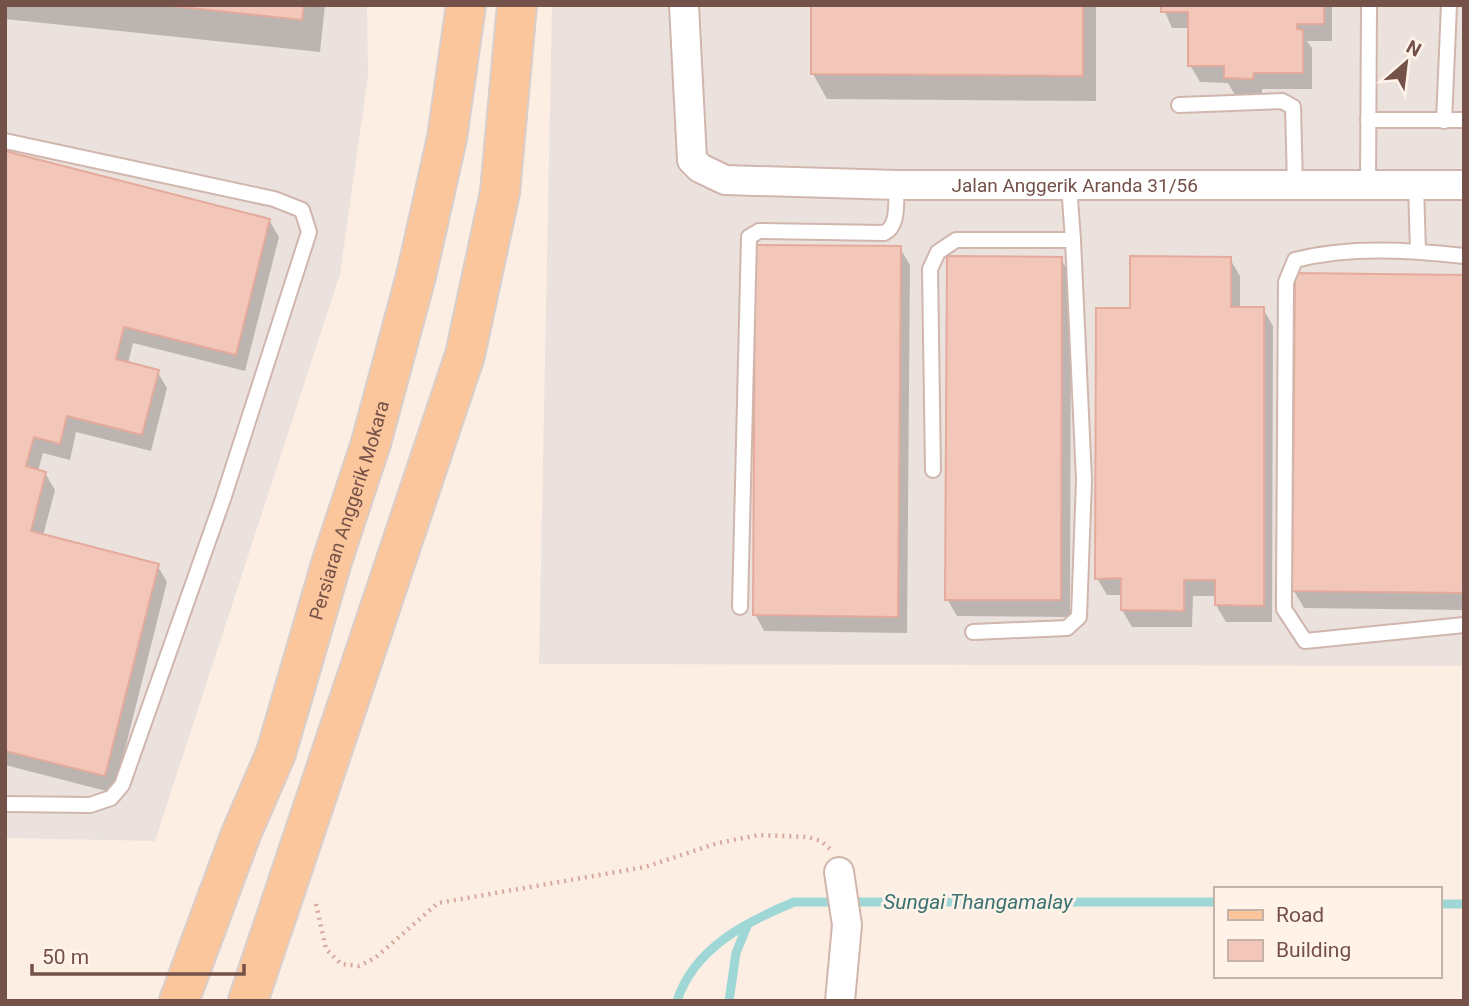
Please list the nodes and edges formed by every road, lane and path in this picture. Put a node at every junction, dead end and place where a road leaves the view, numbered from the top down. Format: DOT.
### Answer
graph roads {
  1 [pos="466,5"];
  2 [pos="517,5"];
  3 [pos="684,5"];
  4 [pos="1369,5"];
  5 [pos="1449,5"];
  6 [pos="1179,105"];
  7 [pos="1368,120"];
  8 [pos="1464,120"];
  9 [pos="1444,121"];
  10 [pos="5,141"];
  11 [pos="897,185"];
  12 [pos="1069,185"];
  13 [pos="1296,185"];
  14 [pos="1368,185"];
  15 [pos="1416,185"];
  16 [pos="1464,185"];
  17 [pos="1073,240"];
  18 [pos="1418,251"];
  19 [pos="1464,256"];
  20 [pos="933,470"];
  21 [pos="740,607"];
  22 [pos="1464,625"];
  23 [pos="973,632"];
  24 [pos="5,804"];
  25 [pos="839,872"];
  26 [pos="316,893"];
  27 [pos="179,1001"];
  28 [pos="248,1001"];
  29 [pos="841,1001"];
  1 -- 27 [label="main road, Persiaran Anggerik Mokara"];
  2 -- 28 [label="main road"];
  3 -- 11 [label="street, Jalan Anggerik Aranda 31/56"];
  4 -- 7 [label="lane"];
  5 -- 9 [label="lane"];
  6 -- 13 [label="lane"];
  7 -- 9 [label="lane"];
  7 -- 14 [label="lane"];
  8 -- 9 [label="lane"];
  10 -- 24 [label="lane"];
  11 -- 12 [label="street, Jalan Anggerik Aranda 31/56"];
  11 -- 21 [label="lane"];
  12 -- 13 [label="street, Jalan Anggerik Aranda 31/56"];
  12 -- 17 [label="lane"];
  13 -- 14 [label="street, Jalan Anggerik Aranda 31/56"];
  14 -- 15 [label="street, Jalan Anggerik Aranda 31/56"];
  15 -- 16 [label="street, Jalan Anggerik Aranda 31/56"];
  15 -- 18 [label="lane"];
  17 -- 20 [label="lane"];
  17 -- 23 [label="lane"];
  18 -- 19 [label="lane"];
  18 -- 22 [label="lane"];
  25 -- 26 [label="path"];
  25 -- 29 [label="street"];
}
